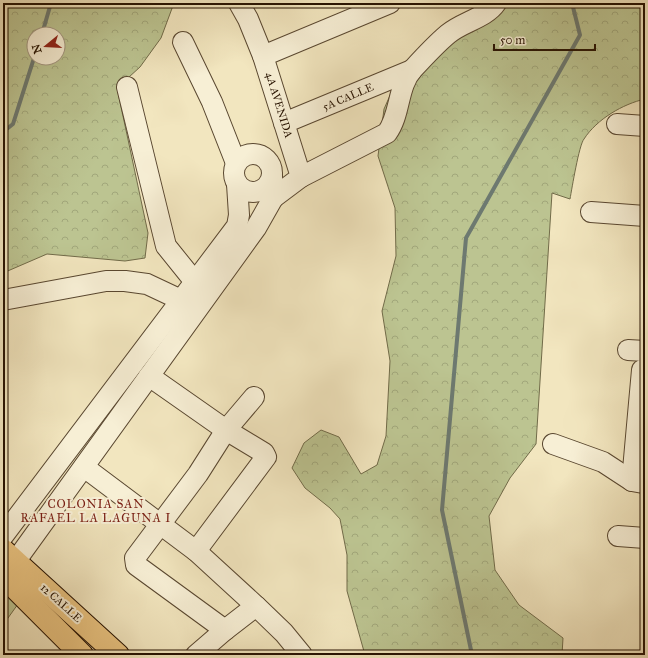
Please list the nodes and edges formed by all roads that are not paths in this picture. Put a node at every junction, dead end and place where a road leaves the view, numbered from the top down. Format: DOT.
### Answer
graph roads {
  1 [pos="226,3"];
  2 [pos="239,3"];
  3 [pos="390,3"];
  4 [pos="496,3"];
  5 [pos="183,42"];
  6 [pos="263,56"];
  7 [pos="412,70"];
  8 [pos="127,87"];
  9 [pos="284,123"];
  10 [pos="617,124"];
  11 [pos="645,126"];
  12 [pos="236,163"];
  13 [pos="272,176"];
  14 [pos="301,177"];
  15 [pos="237,184"];
  16 [pos="273,198"];
  17 [pos="591,212"];
  18 [pos="645,216"];
  19 [pos="195,282"];
  20 [pos="3,300"];
  21 [pos="181,300"];
  22 [pos="638,357"];
  23 [pos="149,376"];
  24 [pos="254,397"];
  25 [pos="226,430"];
  26 [pos="553,444"];
  27 [pos="84,467"];
  28 [pos="639,482"];
  29 [pos="160,523"];
  30 [pos="3,536"];
  31 [pos="618,536"];
  32 [pos="645,538"];
  33 [pos="196,550"];
  34 [pos="6,566"];
  35 [pos="256,606"];
  36 [pos="225,630"];
  37 [pos="82,655"];
  38 [pos="118,655"];
  39 [pos="196,655"];
  40 [pos="302,655"];
  1 -- 2 [label="street"];
  2 -- 6 [label="street, 4A AVENIDA"];
  3 -- 6 [label="street"];
  4 -- 7 [label="street, 5A CALLE"];
  5 -- 12 [label="street"];
  6 -- 9 [label="street, 4A AVENIDA"];
  7 -- 9 [label="street, 5A CALLE"];
  7 -- 14 [label="street, 5A CALLE"];
  8 -- 19 [label="street"];
  9 -- 14 [label="street, 4A AVENIDA"];
  10 -- 11 [label="street"];
  12 -- 13 [label="street"];
  12 -- 15 [label="street"];
  13 -- 15 [label="street"];
  13 -- 16 [label="street"];
  14 -- 16 [label="street"];
  15 -- 19 [label="street"];
  16 -- 23 [label="street"];
  17 -- 18 [label="street"];
  19 -- 21 [label="street"];
  20 -- 21 [label="street"];
  21 -- 30 [label="street"];
  22 -- 28 [label="street"];
  23 -- 25 [label="street"];
  23 -- 27 [label="street"];
  24 -- 25 [label="street"];
  25 -- 29 [label="street"];
  25 -- 33 [label="street"];
  26 -- 28 [label="street"];
  27 -- 29 [label="street"];
  27 -- 34 [label="street"];
  29 -- 33 [label="street"];
  29 -- 36 [label="street"];
  31 -- 32 [label="street"];
  33 -- 35 [label="street"];
  34 -- 37 [label="main road, 12 CALLE"];
  34 -- 38 [label="main road, 12 CALLE"];
  35 -- 36 [label="street"];
  35 -- 40 [label="street"];
  36 -- 39 [label="street"];
}
